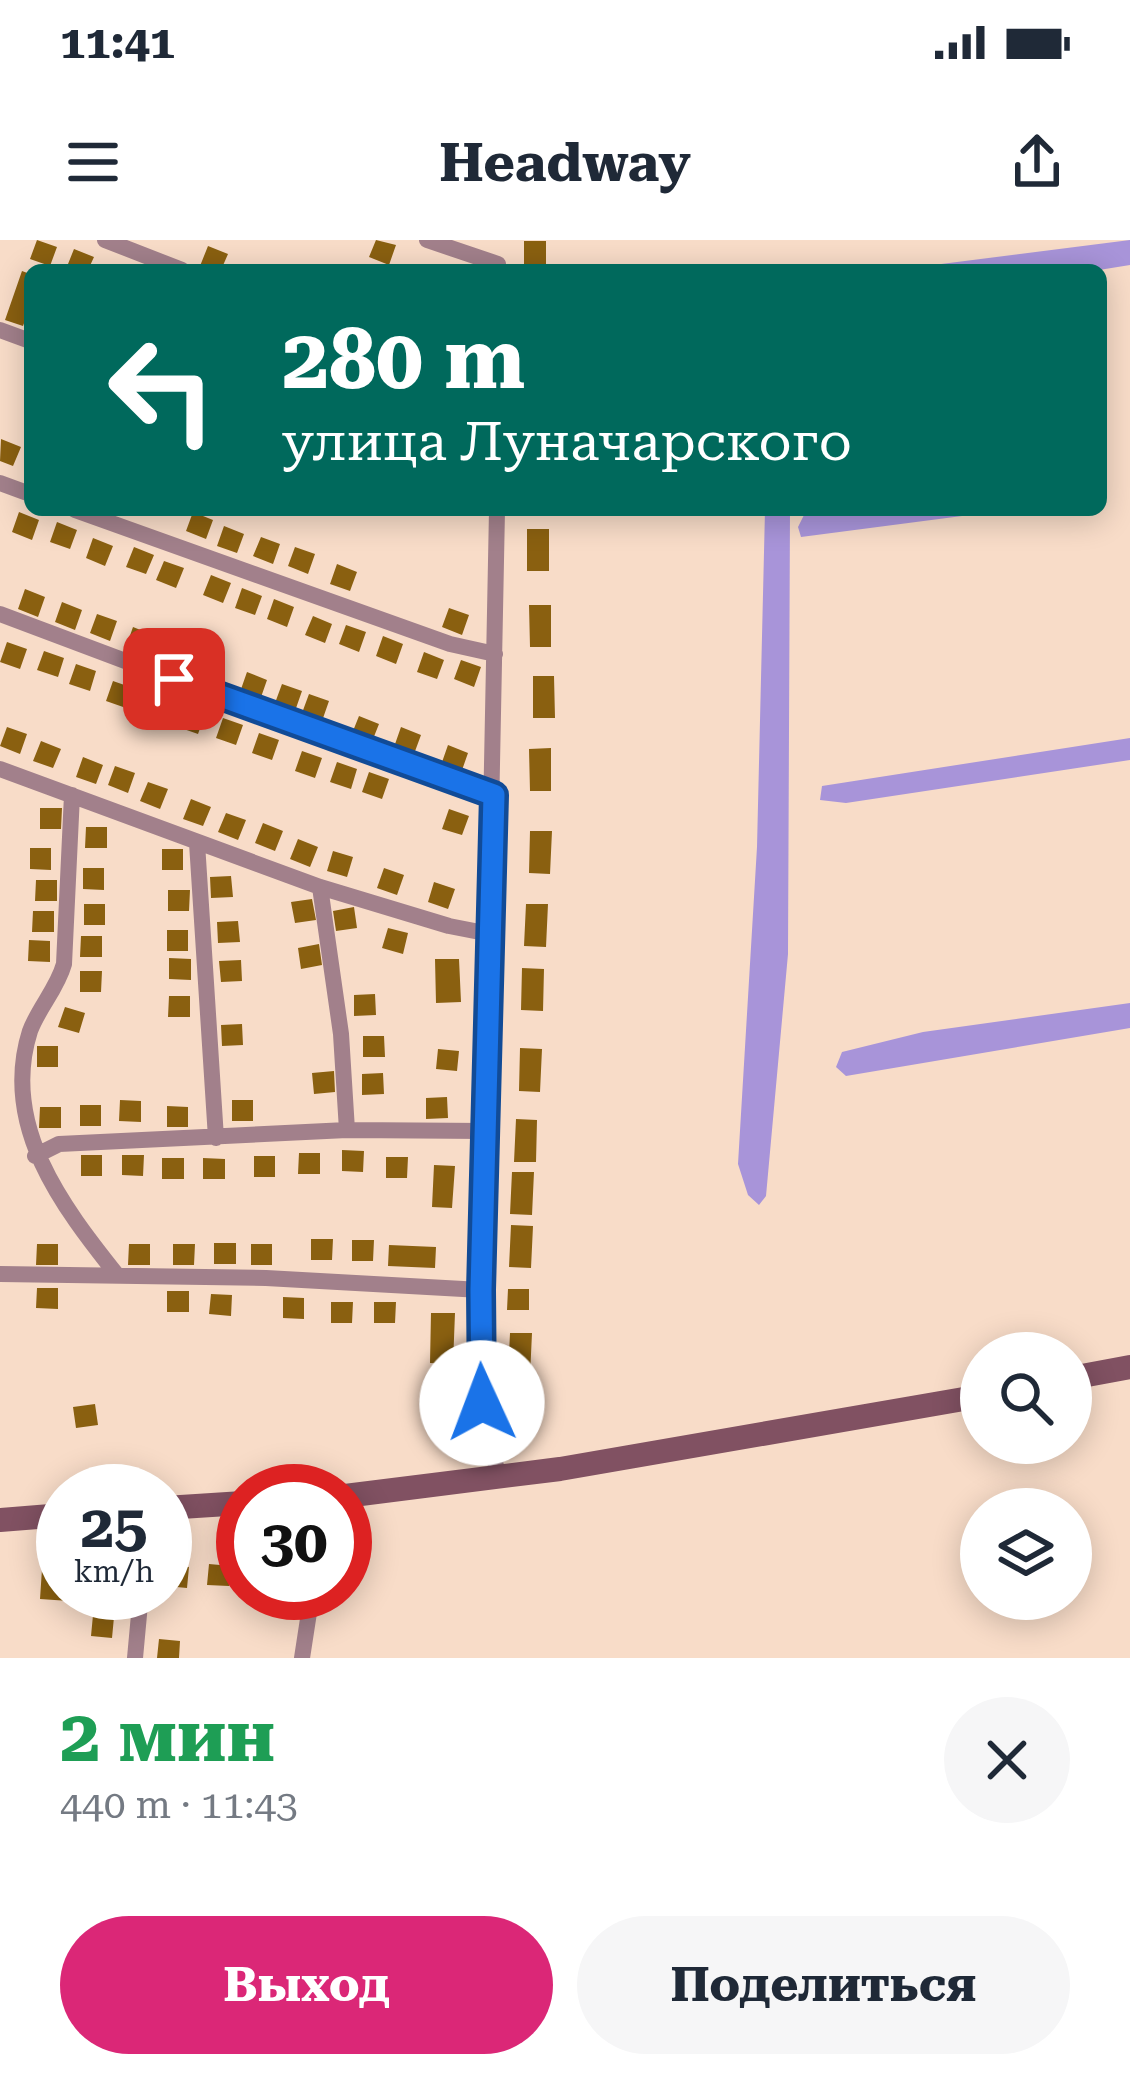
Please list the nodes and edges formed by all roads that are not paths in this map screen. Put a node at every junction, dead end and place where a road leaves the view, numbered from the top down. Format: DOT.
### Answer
graph roads {
  1 [pos="105,240"];
  2 [pos="427,240"];
  3 [pos="167,264"];
  4 [pos="490,264"];
  5 [pos="92,516"];
  6 [pos="494,516"];
  7 [pos="0,614"];
  8 [pos="495,654"];
  9 [pos="0,769"];
  10 [pos="72,795"];
  11 [pos="494,795"];
  12 [pos="196,843"];
  13 [pos="320,887"];
  14 [pos="490,934"];
  15 [pos="347,1130"];
  16 [pos="485,1131"];
  17 [pos="216,1138"];
  18 [pos="35,1156"];
  19 [pos="0,1274"];
  20 [pos="117,1275"];
  21 [pos="481,1290"];
  22 [pos="1130,1366"];
  23 [pos="1092,1374"];
  24 [pos="960,1400"];
  25 [pos="497,1478"];
  26 [pos="372,1493"];
  27 [pos="36,1517"];
  28 [pos="0,1520"];
  29 [pos="139,1620"];
  30 [pos="308,1620"];
  31 [pos="135,1658"];
  32 [pos="302,1658"];
  1 -- 3 [label="street"];
  2 -- 4 [label="street"];
  5 -- 8 [label="street"];
  6 -- 8 [label="street"];
  7 -- 11 [label="street"];
  8 -- 11 [label="street"];
  9 -- 10 [label="street"];
  10 -- 12 [label="street"];
  10 -- 18 [label="street"];
  11 -- 14 [label="street"];
  12 -- 13 [label="street"];
  12 -- 17 [label="street"];
  13 -- 14 [label="street"];
  13 -- 15 [label="street"];
  14 -- 16 [label="street"];
  15 -- 16 [label="street"];
  15 -- 17 [label="street"];
  16 -- 21 [label="street"];
  17 -- 18 [label="street"];
  18 -- 20 [label="street"];
  19 -- 20 [label="street"];
  20 -- 21 [label="street"];
  21 -- 25 [label="street"];
  22 -- 23 [label="main road"];
  24 -- 25 [label="main road"];
  25 -- 26 [label="main road"];
  27 -- 28 [label="main road"];
  29 -- 31 [label="street"];
  30 -- 32 [label="street"];
}
